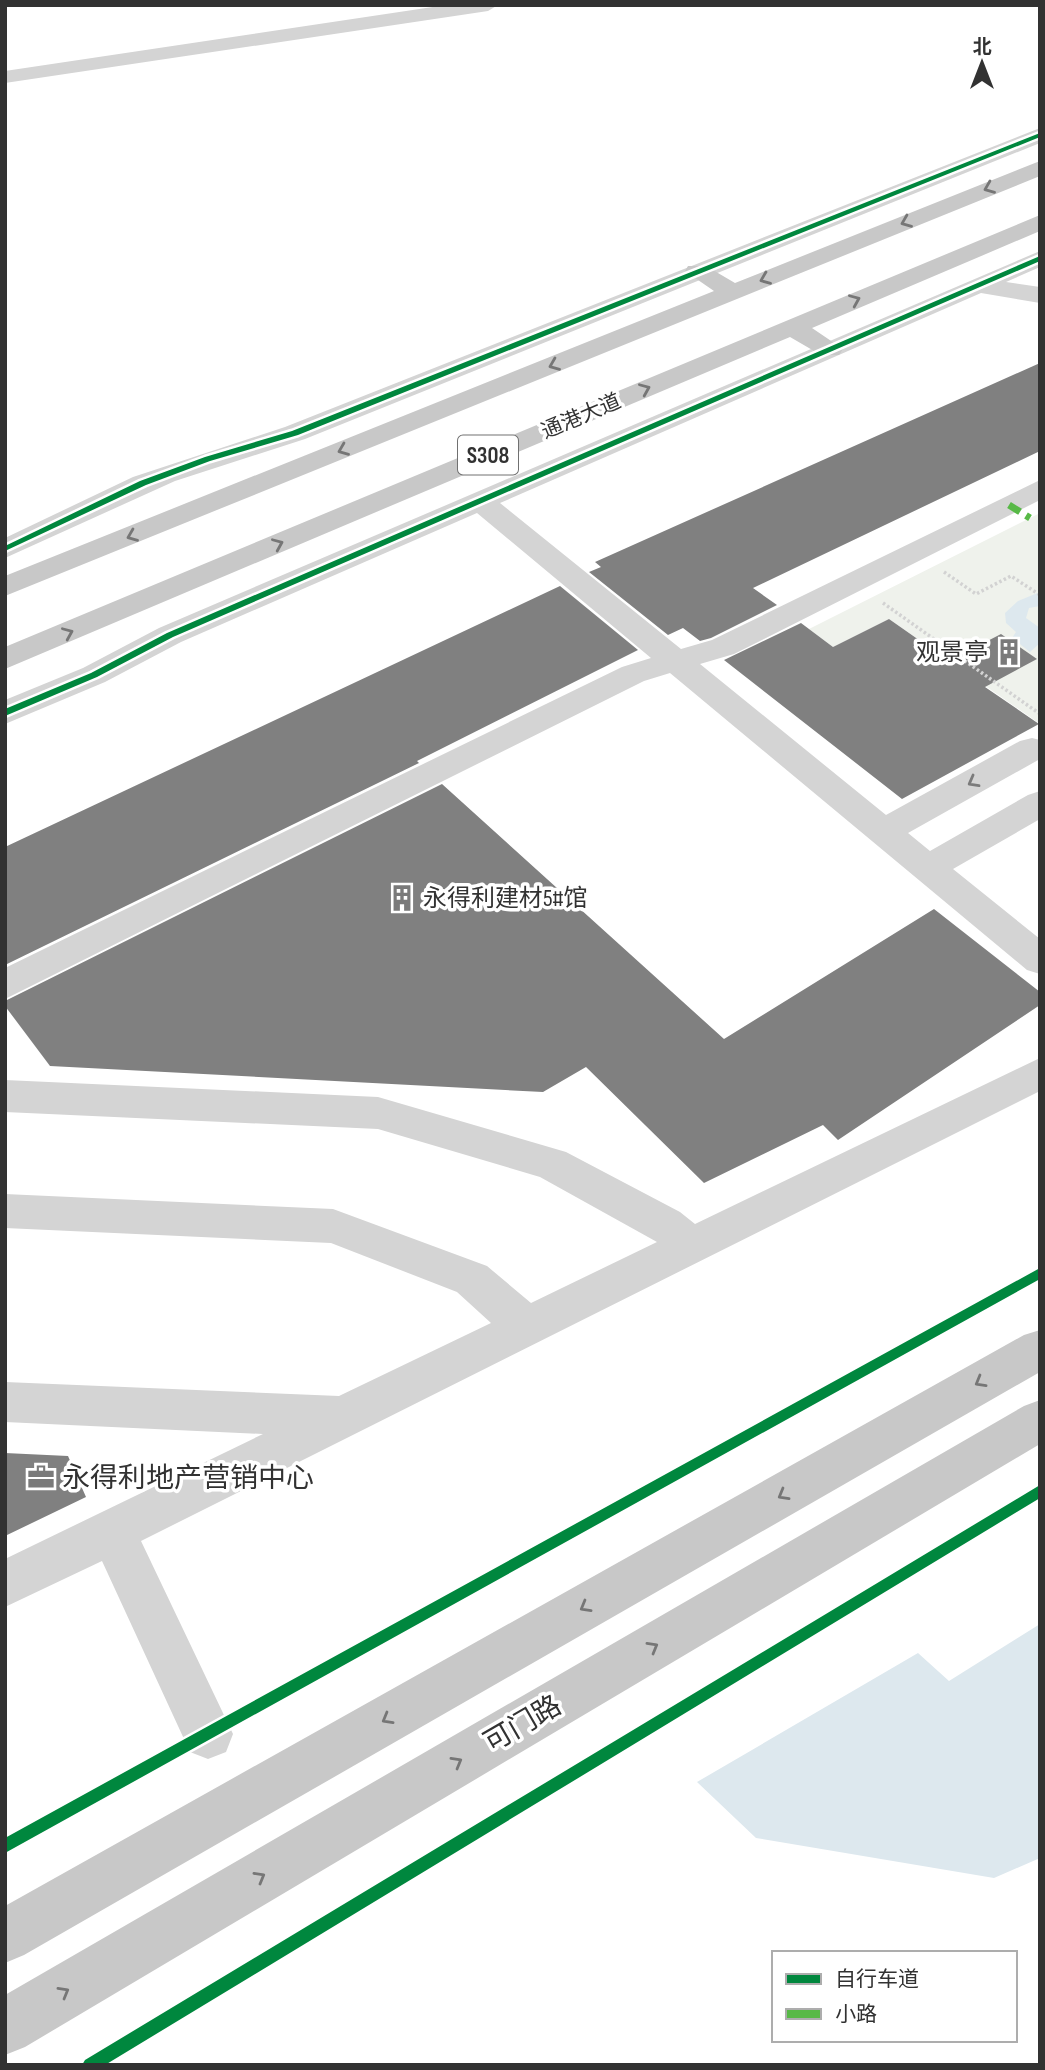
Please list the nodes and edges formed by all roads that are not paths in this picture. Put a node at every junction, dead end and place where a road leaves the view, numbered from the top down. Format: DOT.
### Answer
graph roads {
  1 [pos="488,5"];
  2 [pos="28,75"];
  3 [pos="5,77"];
  4 [pos="5,103"];
  5 [pos="1040,135"];
  6 [pos="1040,168"];
  7 [pos="1039,223"];
  8 [pos="1037,260"];
  9 [pos="697,271"];
  10 [pos="980,285"];
  11 [pos="733,292"];
  12 [pos="1040,295"];
  13 [pos="792,327"];
  14 [pos="830,349"];
  15 [pos="480,501"];
  16 [pos="1026,504"];
  17 [pos="5,549"];
  18 [pos="5,587"];
  19 [pos="5,659"];
  20 [pos="676,661"];
  21 [pos="5,713"];
  22 [pos="1032,749"];
  23 [pos="1040,803"];
  24 [pos="884,832"];
  25 [pos="928,868"];
  26 [pos="1040,960"];
  27 [pos="5,985"];
  28 [pos="1040,1073"];
  29 [pos="5,1096"];
  30 [pos="5,1211"];
  31 [pos="691,1245"];
  32 [pos="527,1327"];
  33 [pos="1040,1349"];
  34 [pos="5,1402"];
  35 [pos="345,1417"];
  36 [pos="1040,1420"];
  37 [pos="112,1531"];
  38 [pos="5,1584"];
  39 [pos="208,1734"];
  40 [pos="5,1936"];
  41 [pos="5,2027"];
  1 -- 2 [label="street"];
  2 -- 3 [label="street"];
  2 -- 4 [label="street"];
  5 -- 9 [label="street"];
  6 -- 11 [label="main road, S308, one-way"];
  13 -- 7 [label="main road, 通港大道 / S308, one-way"];
  8 -- 10 [label="street"];
  9 -- 11 [label="main road"];
  9 -- 17 [label="street"];
  10 -- 12 [label="street"];
  10 -- 14 [label="street"];
  11 -- 18 [label="main road, S308, one-way"];
  13 -- 14 [label="main road"];
  19 -- 13 [label="main road, 通港大道 / S308, one-way"];
  14 -- 15 [label="street"];
  15 -- 20 [label="street"];
  15 -- 21 [label="street"];
  16 -- 20 [label="street"];
  20 -- 24 [label="street"];
  20 -- 27 [label="street"];
  22 -- 24 [label="street, one-way"];
  23 -- 25 [label="street"];
  24 -- 25 [label="street"];
  25 -- 26 [label="street"];
  28 -- 31 [label="street"];
  29 -- 31 [label="street"];
  30 -- 32 [label="street"];
  31 -- 32 [label="street"];
  32 -- 35 [label="street"];
  33 -- 40 [label="main road, one-way"];
  34 -- 35 [label="street"];
  35 -- 37 [label="street"];
  41 -- 36 [label="main road, 可门路, one-way"];
  37 -- 38 [label="street"];
  37 -- 39 [label="street"];
}
